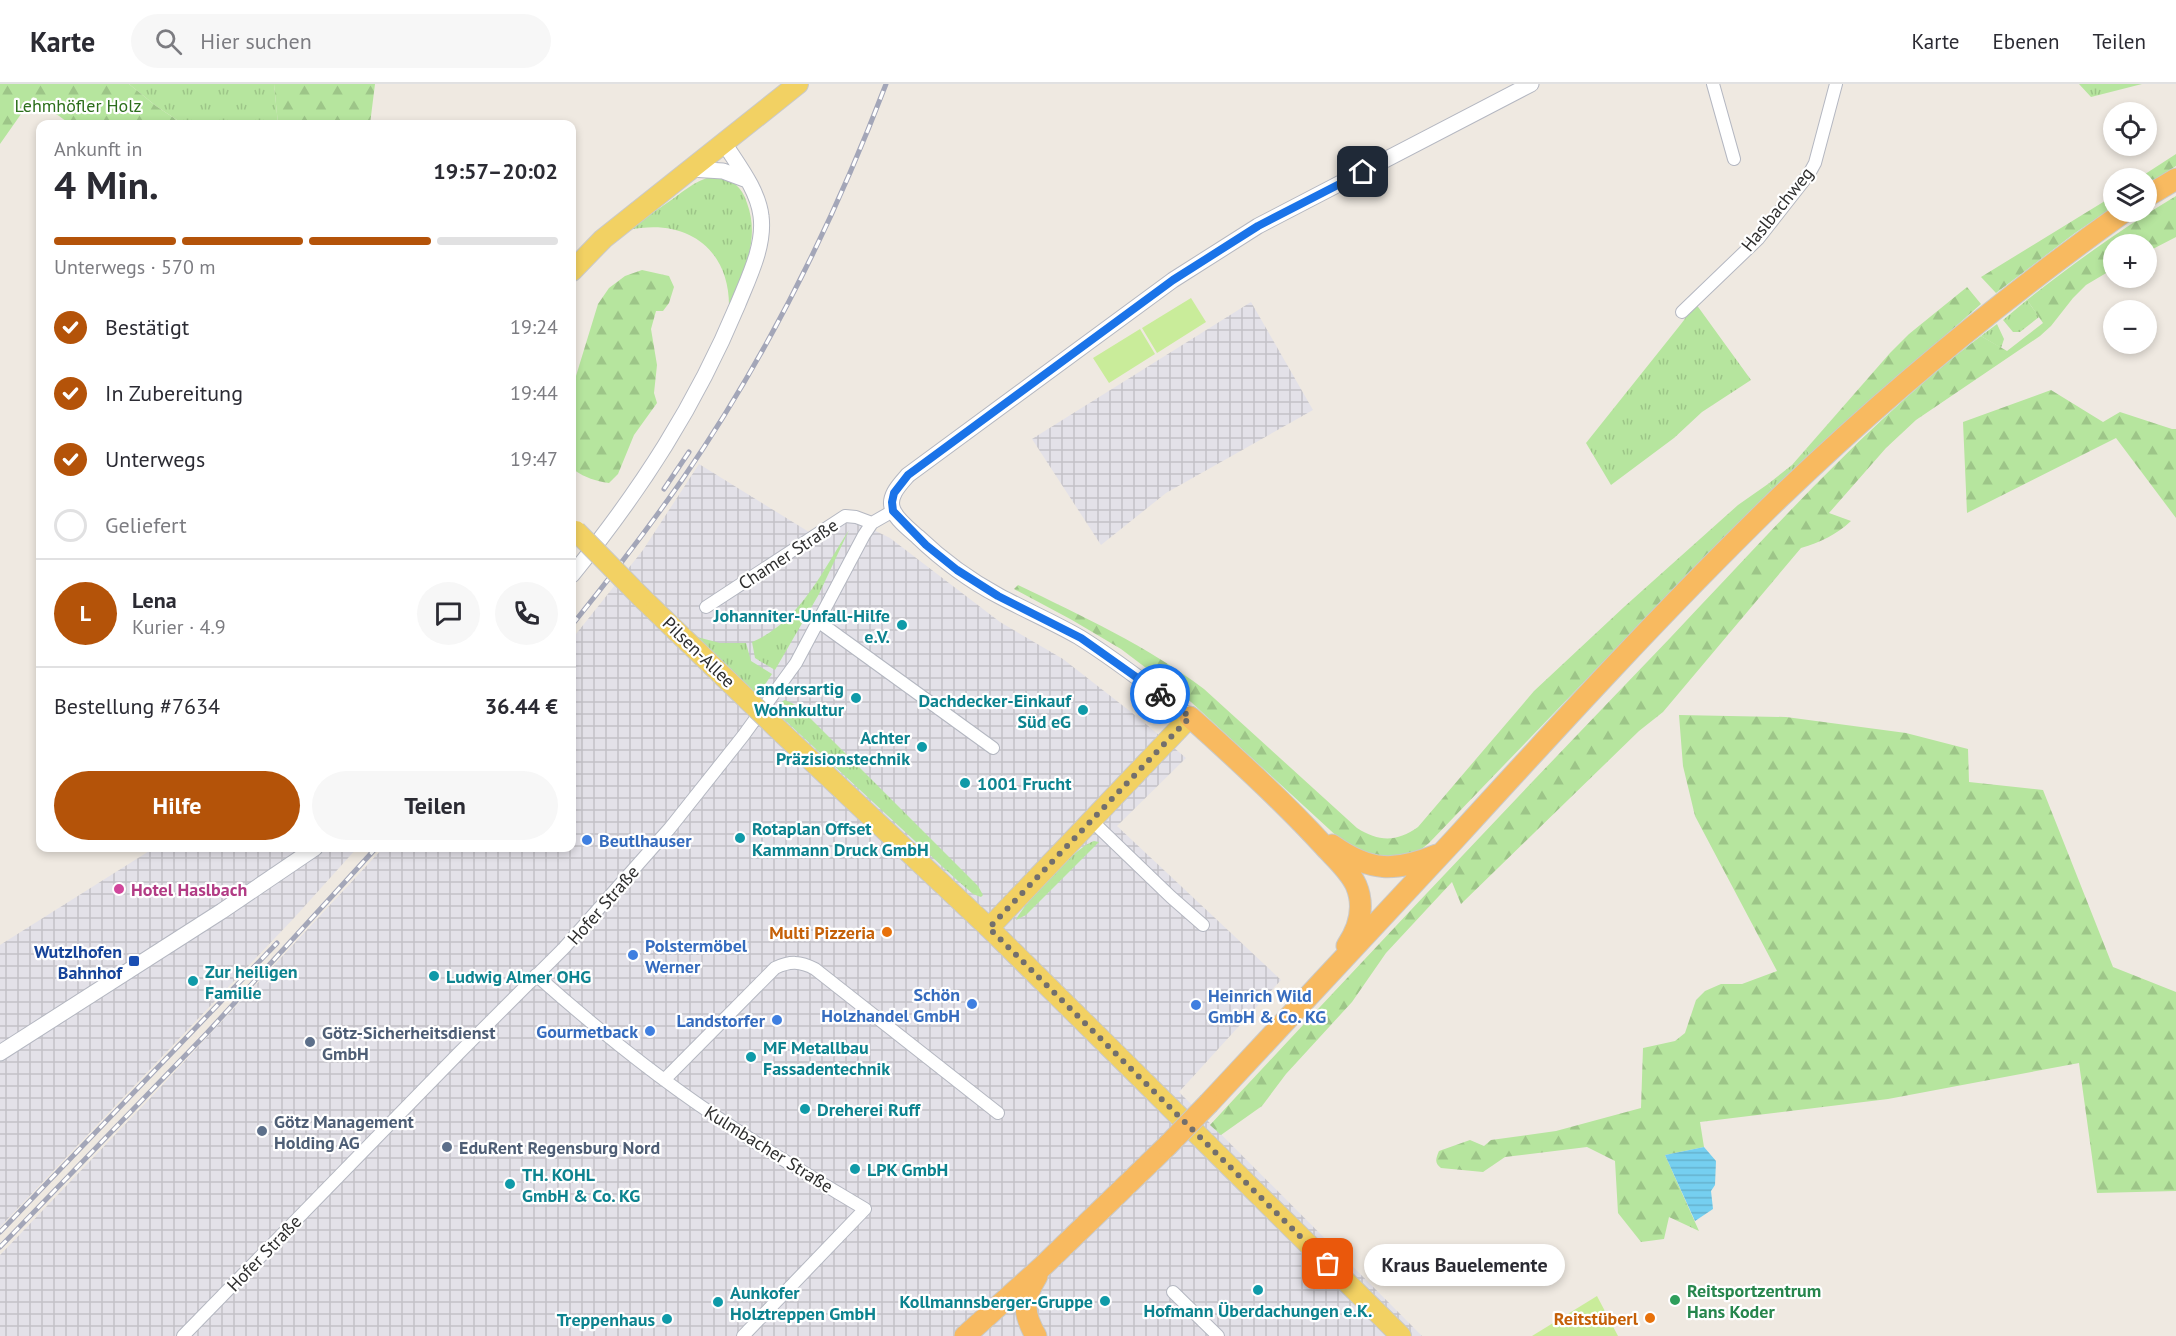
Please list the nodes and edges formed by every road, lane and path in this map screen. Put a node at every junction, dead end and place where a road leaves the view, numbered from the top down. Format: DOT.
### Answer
graph roads {
  1 [pos="798,84"];
  2 [pos="1531,84"];
  3 [pos="1713,84"];
  4 [pos="1836,84"];
  5 [pos="724,143"];
  6 [pos="1734,159"];
  7 [pos="690,169"];
  8 [pos="2176,179"];
  9 [pos="747,180"];
  10 [pos="2157,190"];
  11 [pos="2111,222"];
  12 [pos="576,267"];
  13 [pos="1682,312"];
  14 [pos="893,511"];
  15 [pos="872,523"];
  16 [pos="576,530"];
  17 [pos="576,570"];
  18 [pos="706,607"];
  19 [pos="819,622"];
  20 [pos="1190,717"];
  21 [pos="993,748"];
  22 [pos="1092,821"];
  23 [pos="1307,828"];
  24 [pos="309,852"];
  25 [pos="1443,852"];
  26 [pos="1203,926"];
  27 [pos="989,928"];
  28 [pos="1331,972"];
  29 [pos="536,975"];
  30 [pos="0,1053"];
  31 [pos="664,1080"];
  32 [pos="998,1113"];
  33 [pos="1043,1266"];
  34 [pos="1173,1292"];
  35 [pos="183,1336"];
  36 [pos="742,1336"];
  37 [pos="965,1336"];
  38 [pos="1036,1336"];
  39 [pos="1218,1336"];
  40 [pos="1401,1336"];
  1 -- 5 [label="main road"];
  2 -- 14 [label="street"];
  3 -- 6 [label="street"];
  4 -- 13 [label="street, Haslbachweg"];
  5 -- 7 [label="main road"];
  5 -- 9 [label="street"];
  7 -- 9 [label="street"];
  7 -- 12 [label="main road"];
  8 -- 10 [label="highway"];
  9 -- 17 [label="street"];
  11 -- 25 [label="highway"];
  14 -- 15 [label="street, Hofer Straße"];
  14 -- 20 [label="street"];
  15 -- 18 [label="street, Chamer Straße"];
  15 -- 19 [label="street, Hofer Straße"];
  16 -- 27 [label="main road, Pilsen-Allee, bridge"];
  19 -- 21 [label="street"];
  19 -- 29 [label="street, Hofer Straße"];
  20 -- 22 [label="main road"];
  20 -- 23 [label="highway"];
  22 -- 26 [label="street"];
  22 -- 27 [label="main road"];
  23 -- 25 [label="highway"];
  23 -- 28 [label="highway"];
  24 -- 30 [label="street"];
  25 -- 28 [label="highway"];
  27 -- 40 [label="main road, Pilsen-Allee"];
  28 -- 33 [label="highway, bridge"];
  29 -- 31 [label="street, Kulmbacher Straße"];
  29 -- 35 [label="street, Hofer Straße"];
  31 -- 32 [label="street"];
  31 -- 36 [label="street, Kulmbacher Straße"];
  33 -- 37 [label="highway"];
  33 -- 38 [label="highway"];
  34 -- 39 [label="street"];
}
